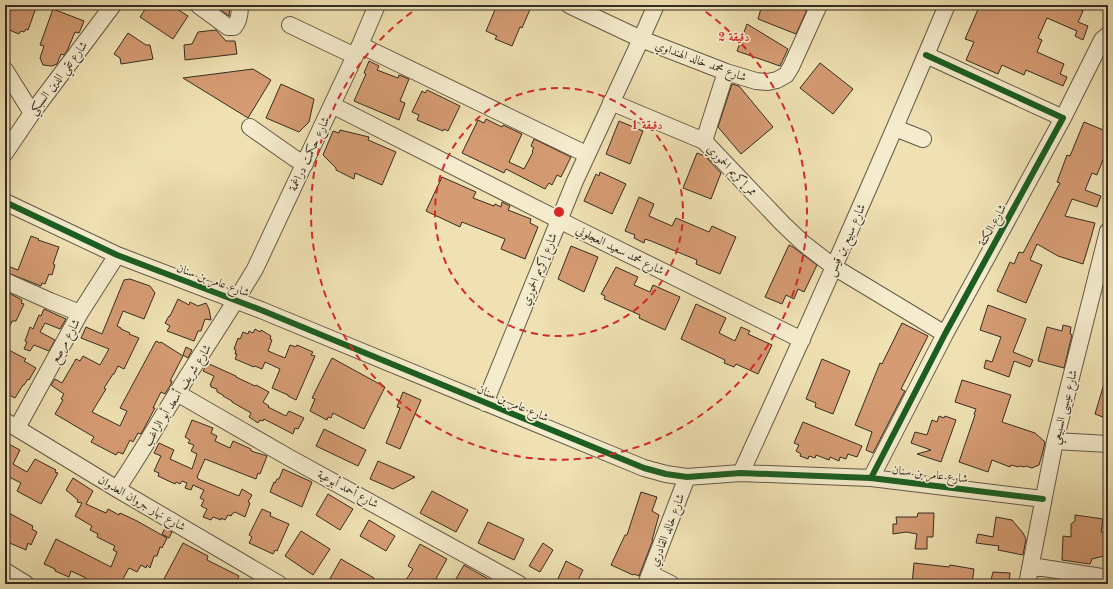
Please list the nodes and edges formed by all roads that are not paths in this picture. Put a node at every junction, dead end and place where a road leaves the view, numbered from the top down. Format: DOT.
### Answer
graph roads {
  1 [pos="113,5"];
  2 [pos="198,5"];
  3 [pos="240,5"];
  4 [pos="377,5"];
  5 [pos="569,5"];
  6 [pos="656,5"];
  7 [pos="819,5"];
  8 [pos="947,5"];
  9 [pos="290,25"];
  10 [pos="1108,34"];
  11 [pos="641,39"];
  12 [pos="358,50"];
  13 [pos="926,56"];
  14 [pos="5,70"];
  15 [pos="726,72"];
  16 [pos="611,102"];
  17 [pos="332,105"];
  18 [pos="32,113"];
  19 [pos="1063,118"];
  20 [pos="250,127"];
  21 [pos="895,128"];
  22 [pos="923,139"];
  23 [pos="704,141"];
  24 [pos="5,153"];
  25 [pos="586,154"];
  26 [pos="305,164"];
  27 [pos="5,202"];
  28 [pos="559,220"];
  29 [pos="1108,231"];
  30 [pos="116,255"];
  31 [pos="834,267"];
  32 [pos="5,281"];
  33 [pos="236,300"];
  34 [pos="80,313"];
  35 [pos="945,334"];
  36 [pos="802,340"];
  37 [pos="177,393"];
  38 [pos="485,403"];
  39 [pos="11,424"];
  40 [pos="1056,441"];
  41 [pos="1108,444"];
  42 [pos="741,473"];
  43 [pos="687,477"];
  44 [pos="871,478"];
  45 [pos="117,489"];
  46 [pos="1043,499"];
  47 [pos="1031,566"];
  48 [pos="5,571"];
  49 [pos="1108,578"];
  50 [pos="648,579"];
  51 [pos="26,584"];
  52 [pos="279,584"];
  53 [pos="519,584"];
  54 [pos="671,584"];
  55 [pos="1027,584"];
  1 -- 18 [label="street, شارع تقي الدين السبكي"];
  2 -- 3 [label="street"];
  4 -- 12 [label="street, شارع حكمت دراغمة"];
  5 -- 11 [label="street, شارع محمد خالد الهنداوي"];
  6 -- 11 [label="street, شارع إكريم الحموري"];
  7 -- 15 [label="street, شارع محمد خالد الهنداوي"];
  8 -- 13 [label="street, شارع سبيع بن قيس"];
  9 -- 12 [label="street"];
  10 -- 19 [label="street, شارع الكتة"];
  11 -- 15 [label="street, شارع محمد خالد الهنداوي"];
  11 -- 16 [label="street, شارع إكريم الحموري"];
  12 -- 17 [label="street, شارع حكمت دراغمة"];
  12 -- 25 [label="street"];
  13 -- 19 [label="street"];
  13 -- 21 [label="street, شارع سبيع بن قيس"];
  14 -- 18 [label="street"];
  15 -- 23 [label="street"];
  16 -- 23 [label="street, ممر إكريم الحموري"];
  16 -- 25 [label="street, شارع إكريم الحموري"];
  17 -- 26 [label="street, شارع حكمت دراغمة"];
  17 -- 28 [label="street, شارع محمد سعيد العجلوني"];
  18 -- 24 [label="street, شارع تقي الدين السبكي"];
  19 -- 35 [label="street, شارع الكتة"];
  20 -- 26 [label="street"];
  21 -- 22 [label="street"];
  21 -- 31 [label="street, شارع سبيع بن قيس"];
  23 -- 31 [label="street, ممر إكريم الحموري"];
  25 -- 28 [label="street, شارع إكريم الحموري"];
  26 -- 33 [label="street, شارع حكمت دراغمة"];
  27 -- 30 [label="street, شارع عامر بن سنان"];
  28 -- 36 [label="street, شارع محمد سعيد العجلوني"];
  28 -- 38 [label="street, شارع إكريم الحموري"];
  29 -- 40 [label="street, شارع عيسى السبيعي"];
  30 -- 33 [label="street, شارع عامر بن سنان"];
  30 -- 34 [label="street, شارع مرصع"];
  31 -- 35 [label="street, ممر إكريم الحموري"];
  31 -- 36 [label="street, شارع سبيع بن قيس"];
  32 -- 34 [label="street"];
  33 -- 37 [label="street, شارع شريف أسعد أبو الراغب"];
  33 -- 38 [label="street, شارع عامر بن سنان"];
  34 -- 39 [label="street, شارع مرصع"];
  35 -- 44 [label="street, شارع الكتة"];
  36 -- 42 [label="street, شارع سبيع بن قيس"];
  37 -- 45 [label="street, شارع شريف أسعد أبو الراغب"];
  37 -- 53 [label="street, شارع أحمد أبوعية"];
  38 -- 43 [label="street, شارع عامر بن سنان"];
  39 -- 45 [label="street, شارع نهار جروان العدوان"];
  40 -- 41 [label="street"];
  40 -- 46 [label="street, شارع عيسى السبيعي"];
  42 -- 43 [label="street, شارع عامر بن سنان"];
  42 -- 44 [label="street, شارع عامر بن سنان"];
  43 -- 50 [label="street, شارع خالد القادري"];
  44 -- 46 [label="street, شارع عامر بن سنان"];
  45 -- 52 [label="street, شارع نهار جروان العدوان"];
  46 -- 47 [label="street, شارع عيسى السبيعي"];
  47 -- 49 [label="street"];
  47 -- 55 [label="street, شارع عيسى السبيعي"];
  48 -- 51 [label="street"];
  50 -- 54 [label="street"];
}
